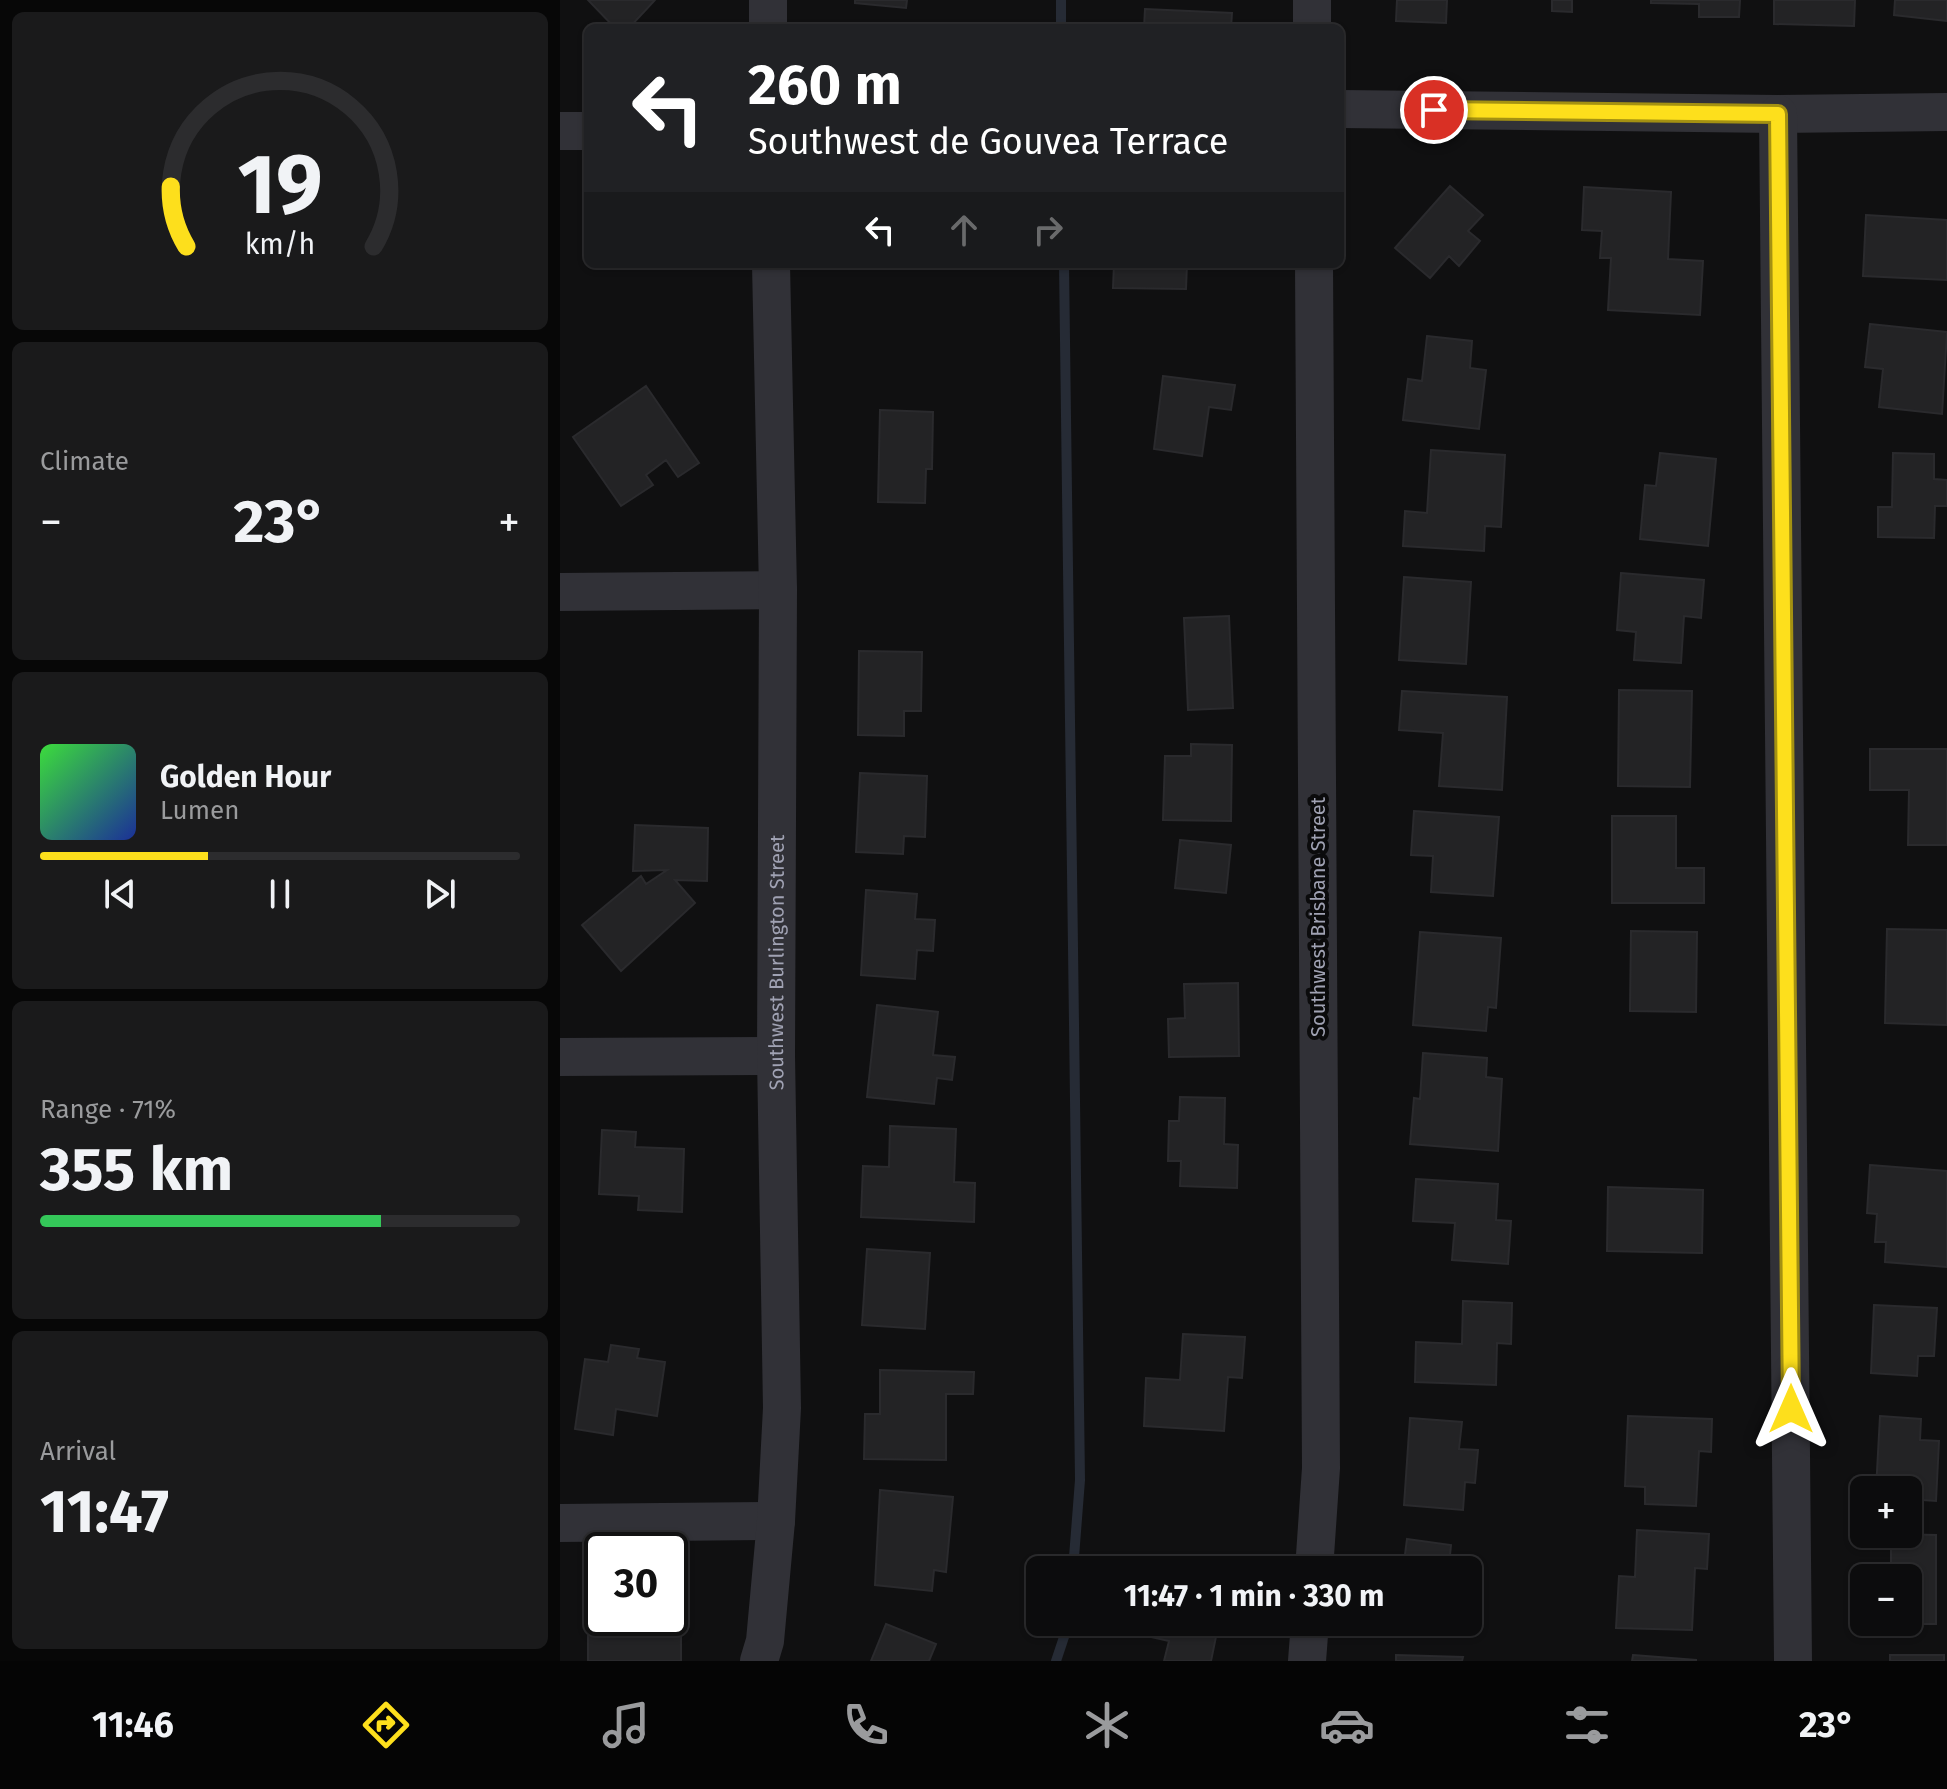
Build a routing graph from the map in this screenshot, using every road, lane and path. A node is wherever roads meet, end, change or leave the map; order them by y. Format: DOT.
graph roads {
  1 [pos="768,0"];
  2 [pos="1312,0"];
  3 [pos="768,24"];
  4 [pos="1312,24"];
  5 [pos="1344,109"];
  6 [pos="1947,112"];
  7 [pos="1778,114"];
  8 [pos="560,131"];
  9 [pos="584,131"];
  10 [pos="771,268"];
  11 [pos="1314,268"];
  12 [pos="778,590"];
  13 [pos="560,592"];
  14 [pos="776,1056"];
  15 [pos="560,1057"];
  16 [pos="776,1521"];
  17 [pos="560,1523"];
  18 [pos="1315,1556"];
  19 [pos="1309,1636"];
  20 [pos="759,1661"];
  21 [pos="1307,1661"];
  22 [pos="1793,1661"];
  1 -- 3 [label="street"];
  2 -- 4 [label="street"];
  5 -- 7 [label="street"];
  6 -- 7 [label="street"];
  7 -- 22 [label="street"];
  8 -- 9 [label="street"];
  10 -- 12 [label="street, Southwest Burlington Street"];
  11 -- 18 [label="street, Southwest Brisbane Street"];
  12 -- 13 [label="street"];
  12 -- 14 [label="street, Southwest Burlington Street"];
  14 -- 15 [label="street"];
  14 -- 16 [label="street, Southwest Burlington Street"];
  16 -- 17 [label="street"];
  16 -- 20 [label="street, Southwest Burlington Street"];
  19 -- 21 [label="street"];
}
